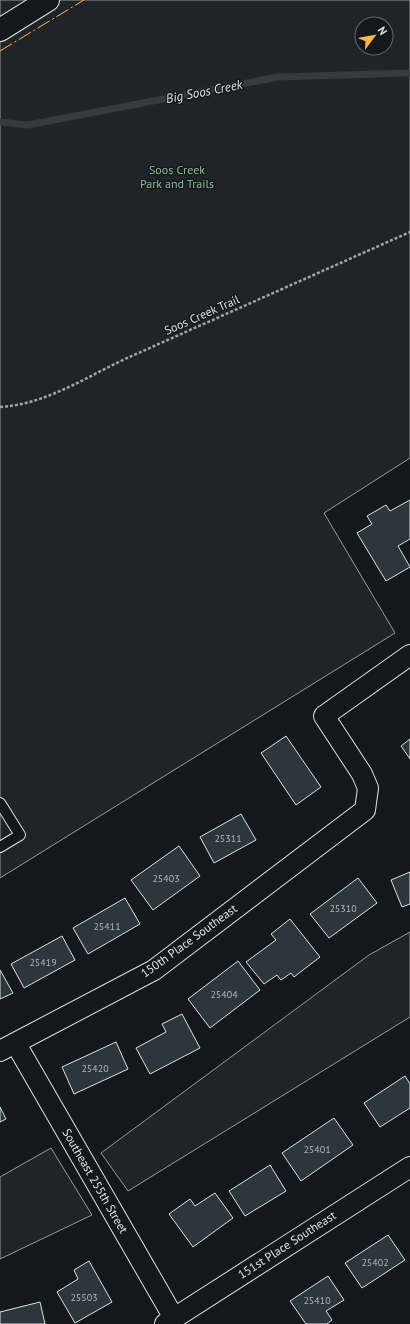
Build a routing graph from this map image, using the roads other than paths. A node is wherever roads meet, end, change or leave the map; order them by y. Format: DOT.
graph roads {
  1 [pos="48,0"];
  2 [pos="0,30"];
  3 [pos="410,656"];
  4 [pos="0,803"];
  5 [pos="0,847"];
  6 [pos="8,1047"];
  7 [pos="410,1166"];
  8 [pos="170,1321"];
  1 -- 2 [label="street"];
  3 -- 6 [label="street, 150th Place Southeast"];
  4 -- 5 [label="lane"];
  6 -- 8 [label="street, Southeast 255th Street"];
  7 -- 8 [label="street, 151st Place Southeast"];
}
